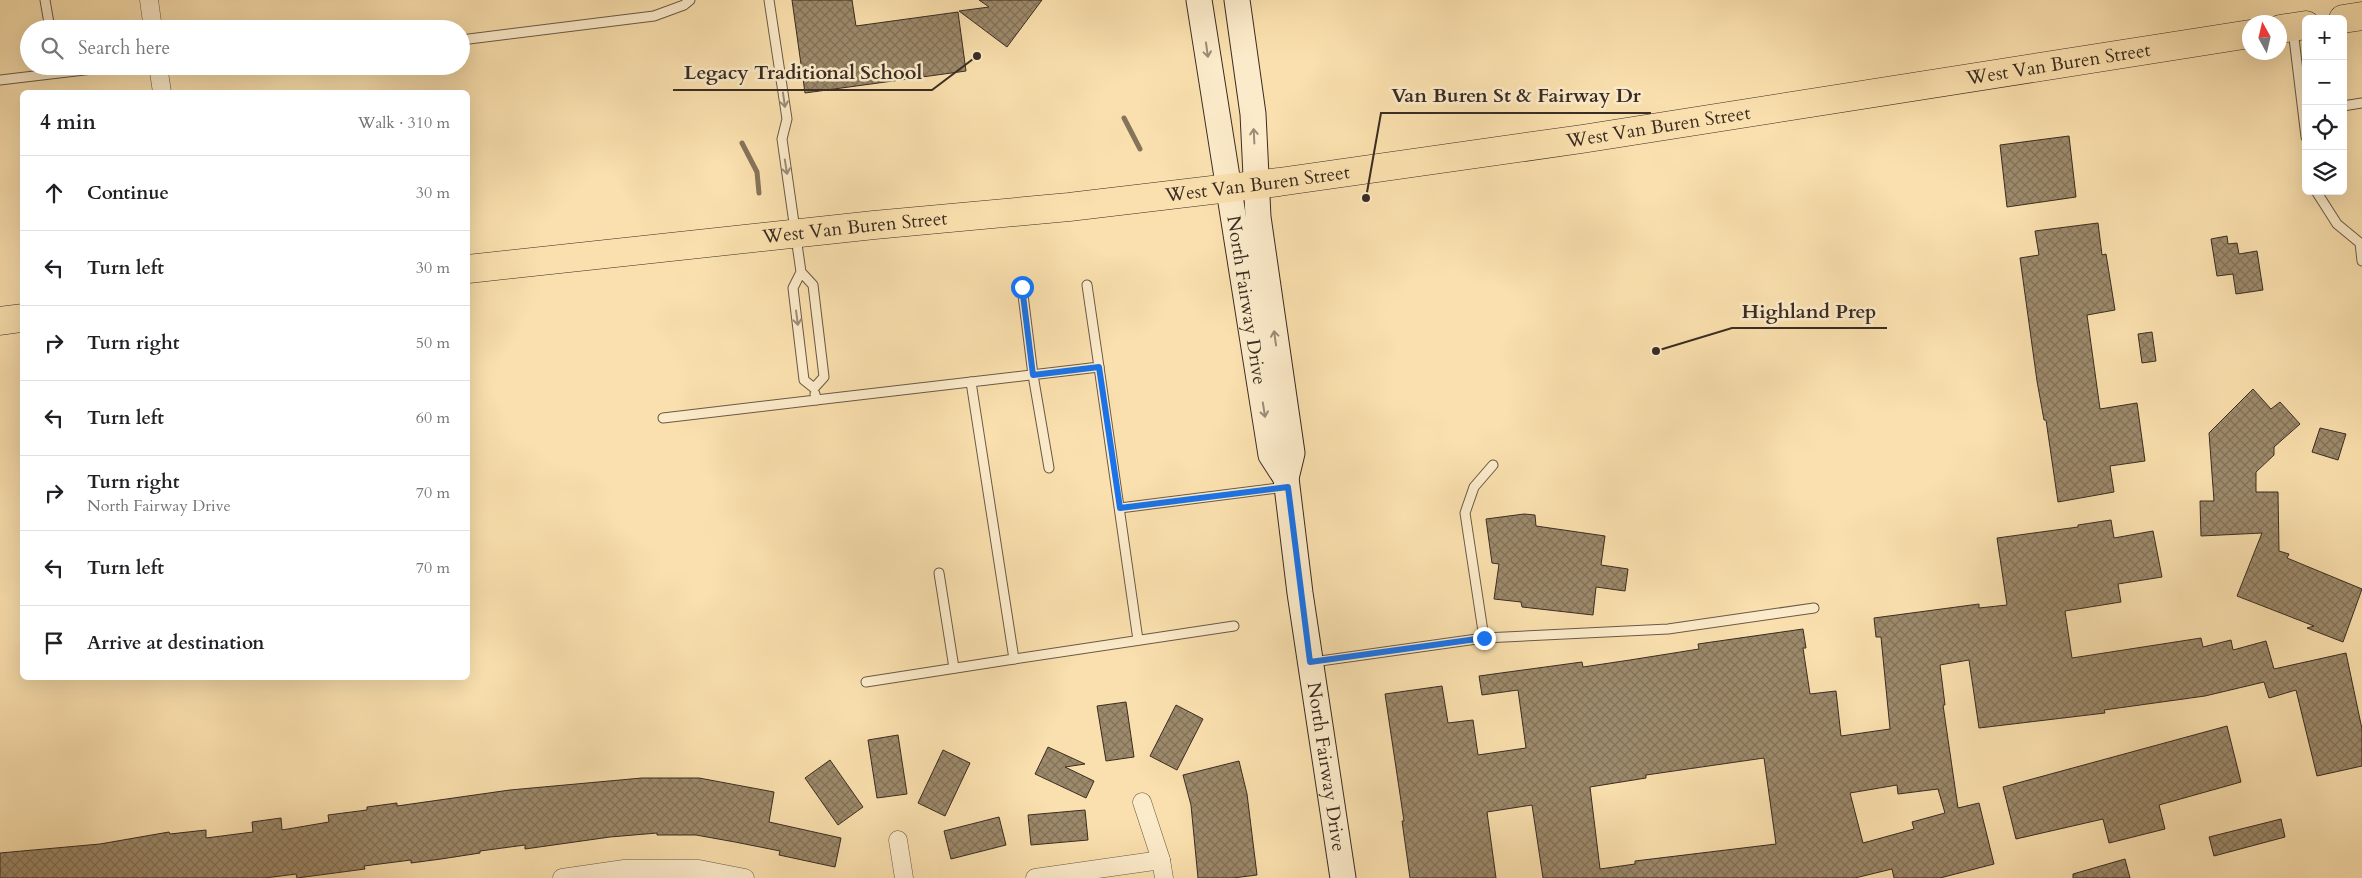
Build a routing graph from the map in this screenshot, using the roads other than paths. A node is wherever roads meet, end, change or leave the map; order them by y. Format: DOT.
graph roads {
  1 [pos="45,0"];
  2 [pos="149,0"];
  3 [pos="690,0"];
  4 [pos="770,0"];
  5 [pos="1199,0"];
  6 [pos="1237,0"];
  7 [pos="2362,16"];
  8 [pos="2347,18"];
  9 [pos="48,20"];
  10 [pos="152,20"];
  11 [pos="2293,27"];
  12 [pos="2242,35"];
  13 [pos="470,39"];
  14 [pos="28,75"];
  15 [pos="159,75"];
  16 [pos="0,80"];
  17 [pos="162,90"];
  18 [pos="2362,103"];
  19 [pos="2303,105"];
  20 [pos="2347,105"];
  21 [pos="1257,185"];
  22 [pos="1230,188"];
  23 [pos="2319,195"];
  24 [pos="796,233"];
  25 [pos="2362,261"];
  26 [pos="470,268"];
  27 [pos="801,272"];
  28 [pos="1087,285"];
  29 [pos="1022,287"];
  30 [pos="20,318"];
  31 [pos="0,321"];
  32 [pos="1099,367"];
  33 [pos="1033,375"];
  34 [pos="971,382"];
  35 [pos="814,388"];
  36 [pos="816,400"];
  37 [pos="663,418"];
  38 [pos="1493,465"];
  39 [pos="1049,468"];
  40 [pos="1287,482"];
  41 [pos="1120,508"];
  42 [pos="939,572"];
  43 [pos="1814,608"];
  44 [pos="1234,626"];
  45 [pos="1484,638"];
  46 [pos="1138,640"];
  47 [pos="1014,659"];
  48 [pos="1310,662"];
  49 [pos="954,668"];
  50 [pos="866,682"];
  51 [pos="1142,802"];
  52 [pos="898,840"];
  53 [pos="1161,860"];
  54 [pos="562,878"];
  55 [pos="744,878"];
  56 [pos="904,878"];
  57 [pos="1035,878"];
  58 [pos="1164,878"];
  59 [pos="1343,878"];
  1 -- 9 [label="lane"];
  2 -- 10 [label="street"];
  3 -- 13 [label="lane"];
  4 -- 24 [label="lane, one-way"];
  5 -- 22 [label="street, North Fairway Drive, one-way"];
  21 -- 6 [label="street, North Fairway Drive, one-way"];
  7 -- 8 [label="main road"];
  11 -- 19 [label="lane"];
  12 -- 21 [label="main road, West Van Buren Street"];
  14 -- 16 [label="lane"];
  15 -- 17 [label="street"];
  18 -- 20 [label="lane"];
  21 -- 22 [label="main road, West Van Buren Street"];
  40 -- 21 [label="street, North Fairway Drive, one-way"];
  22 -- 24 [label="main road, West Van Buren Street"];
  22 -- 40 [label="street, North Fairway Drive, one-way"];
  23 -- 25 [label="lane"];
  24 -- 26 [label="main road, West Van Buren Street"];
  24 -- 27 [label="lane"];
  27 -- 35 [label="lane, one-way"];
  27 -- 35 [label="lane"];
  28 -- 32 [label="lane"];
  29 -- 33 [label="lane"];
  30 -- 31 [label="main road"];
  32 -- 33 [label="lane"];
  32 -- 41 [label="lane"];
  33 -- 34 [label="lane"];
  33 -- 39 [label="lane"];
  34 -- 36 [label="lane"];
  34 -- 47 [label="lane"];
  35 -- 36 [label="lane"];
  36 -- 37 [label="lane"];
  38 -- 45 [label="lane"];
  40 -- 41 [label="lane"];
  40 -- 48 [label="street, North Fairway Drive"];
  41 -- 46 [label="lane"];
  42 -- 49 [label="lane"];
  43 -- 45 [label="lane"];
  44 -- 46 [label="lane"];
  45 -- 48 [label="lane"];
  46 -- 47 [label="lane"];
  47 -- 49 [label="lane"];
  48 -- 59 [label="street, North Fairway Drive"];
  49 -- 50 [label="lane"];
  51 -- 53 [label="street"];
  52 -- 56 [label="street"];
  53 -- 57 [label="street"];
  53 -- 58 [label="street"];
  54 -- 55 [label="street"];
}
